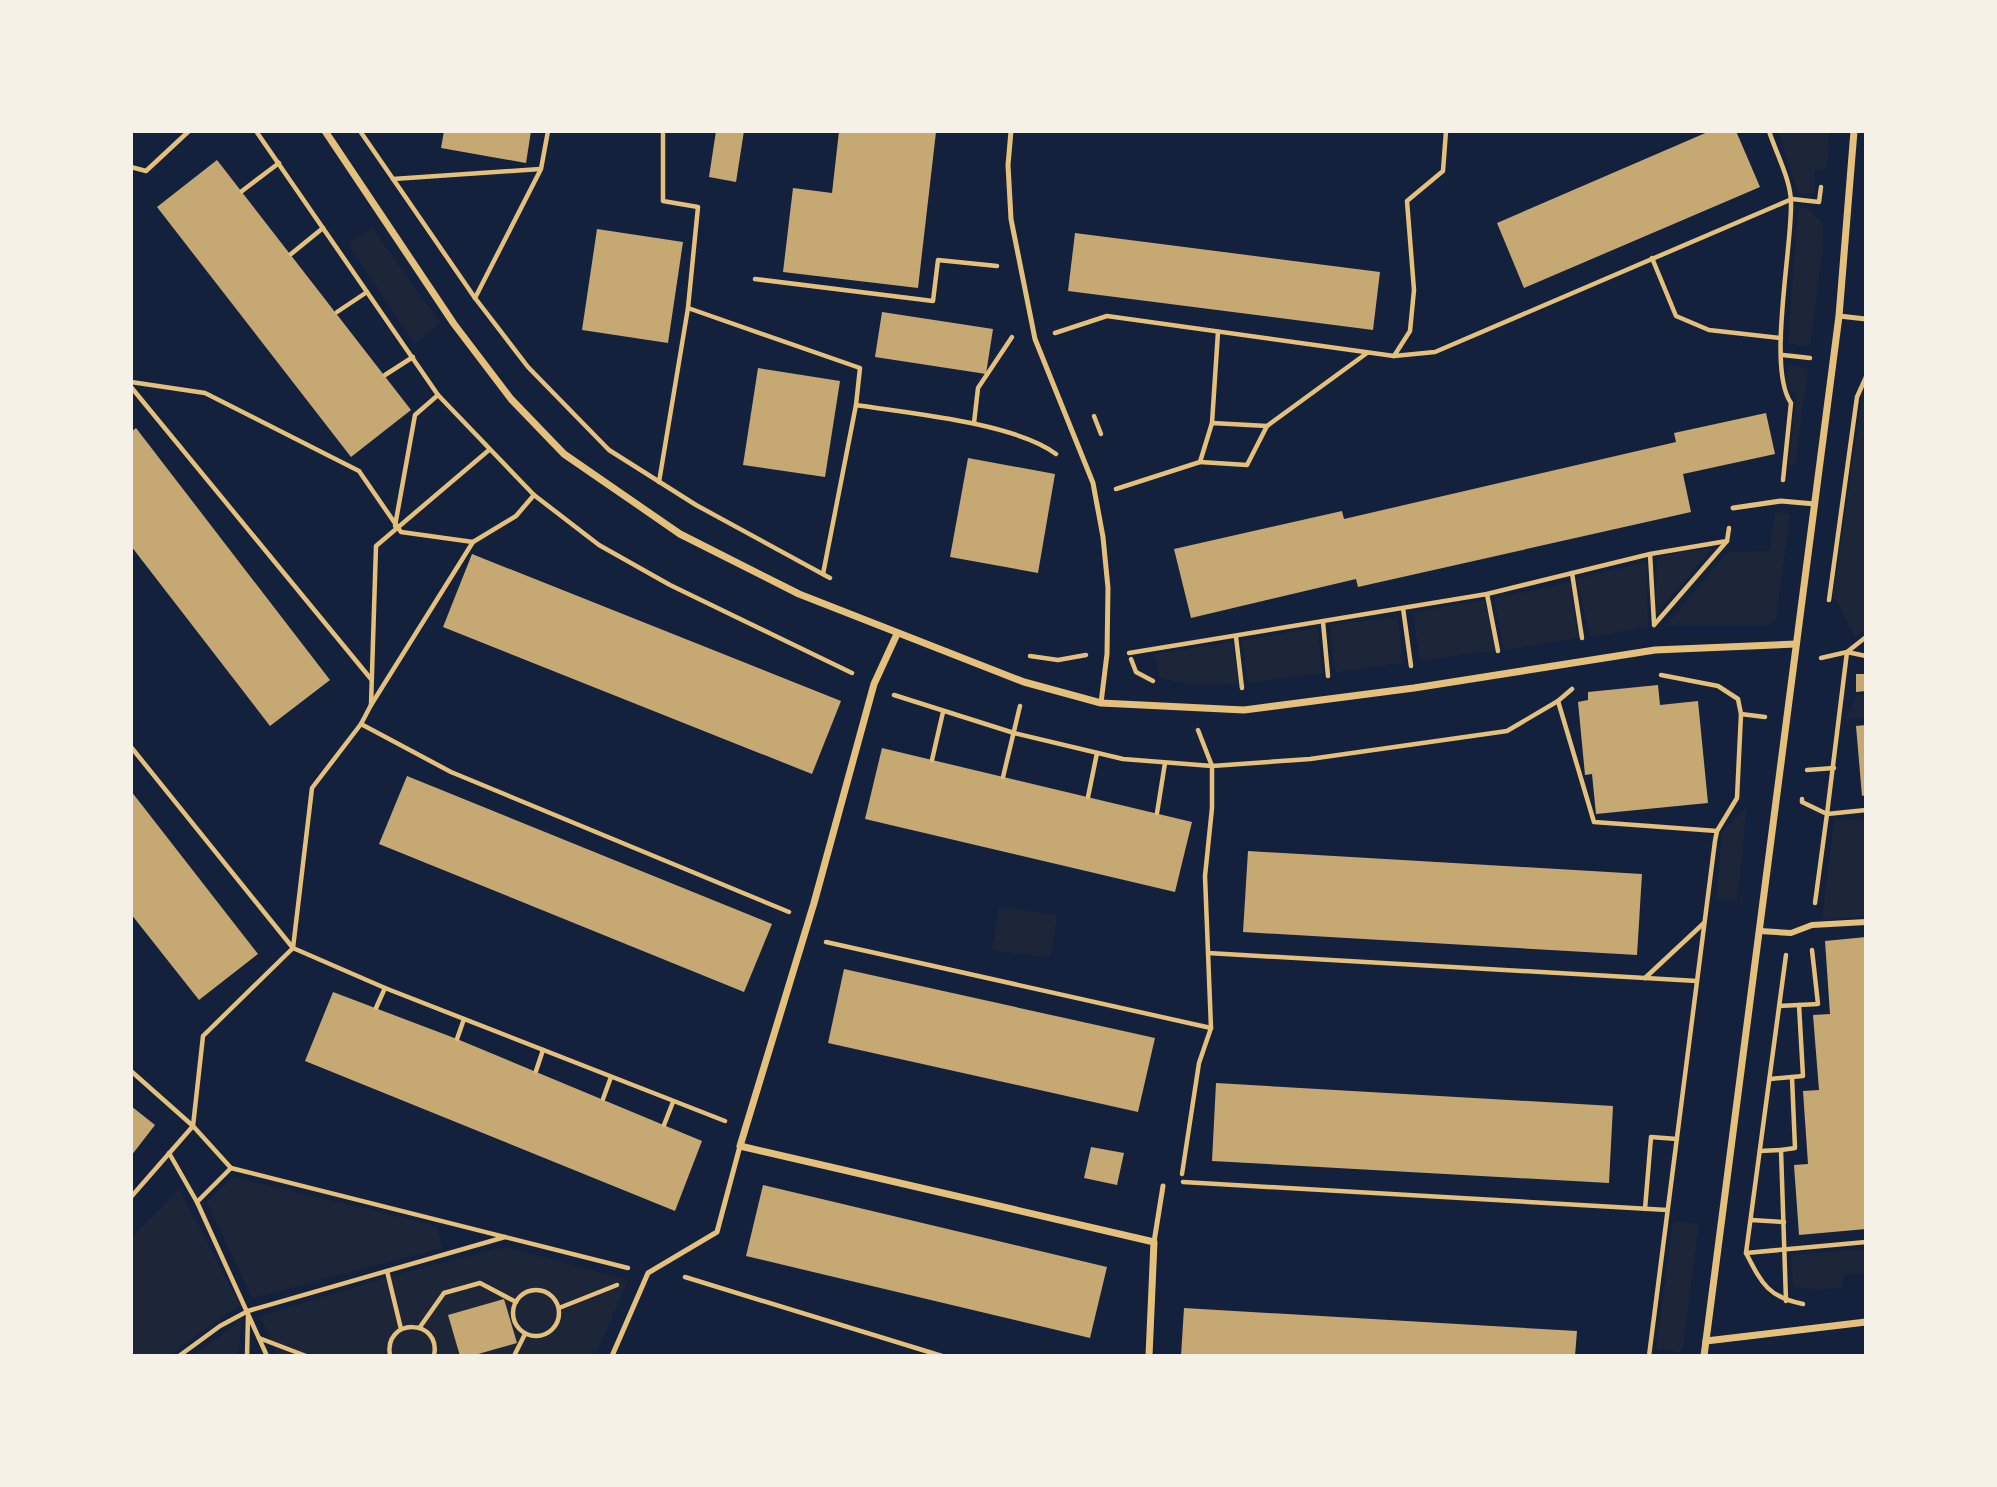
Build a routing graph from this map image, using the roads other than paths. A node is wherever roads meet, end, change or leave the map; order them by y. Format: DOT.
graph roads {
  1 [pos="325,131"];
  2 [pos="1011,131"];
  3 [pos="1854,131"];
  4 [pos="1839,316"];
  5 [pos="1866,319"];
  6 [pos="1815,504"];
  7 [pos="1733,508"];
  8 [pos="897,634"];
  9 [pos="1796,644"];
  10 [pos="1101,703"];
  11 [pos="1866,922"];
  12 [pos="1760,932"];
  13 [pos="740,1146"];
  14 [pos="1163,1186"];
  15 [pos="1154,1242"];
  16 [pos="1866,1322"];
  17 [pos="1706,1341"];
  18 [pos="612,1356"];
  19 [pos="1149,1356"];
  20 [pos="1704,1356"];
  1 -- 8 [label="street"];
  2 -- 10 [label="lane"];
  3 -- 4 [label="street"];
  4 -- 5 [label="lane"];
  4 -- 6 [label="street"];
  6 -- 7 [label="lane"];
  6 -- 9 [label="street"];
  8 -- 10 [label="street"];
  8 -- 13 [label="street"];
  9 -- 10 [label="street"];
  9 -- 12 [label="street"];
  11 -- 12 [label="street"];
  12 -- 17 [label="street"];
  13 -- 15 [label="street"];
  13 -- 18 [label="lane"];
  14 -- 15 [label="lane"];
  15 -- 19 [label="street"];
  16 -- 17 [label="street"];
  17 -- 20 [label="street"];
}
